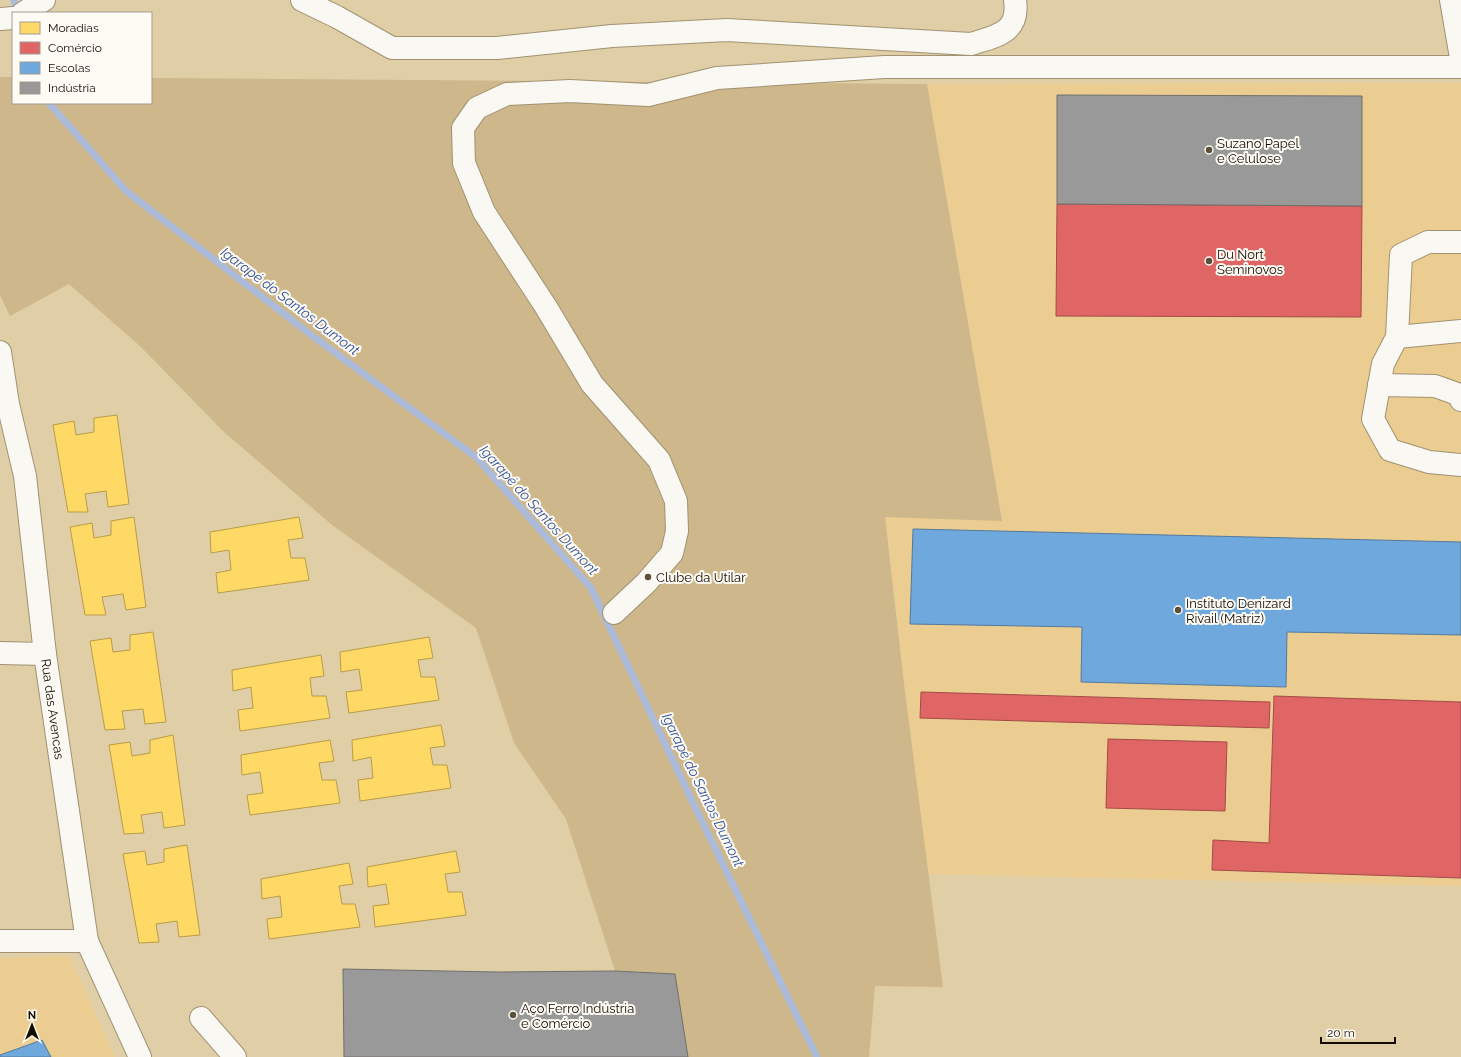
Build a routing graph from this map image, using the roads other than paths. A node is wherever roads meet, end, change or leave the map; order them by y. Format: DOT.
graph roads {
  1 [pos="44,0"];
  2 [pos="302,0"];
  3 [pos="1015,0"];
  4 [pos="1451,0"];
  5 [pos="25,12"];
  6 [pos="12,18"];
  7 [pos="0,19"];
  8 [pos="1461,58"];
  9 [pos="1461,67"];
  10 [pos="1461,242"];
  11 [pos="1461,331"];
  12 [pos="1397,337"];
  13 [pos="0,352"];
  14 [pos="1379,385"];
  15 [pos="1461,400"];
  16 [pos="1461,465"];
  17 [pos="614,613"];
  18 [pos="0,653"];
  19 [pos="45,654"];
  20 [pos="0,941"];
  21 [pos="87,941"];
  22 [pos="201,1018"];
  23 [pos="140,1057"];
  24 [pos="235,1057"];
  1 -- 5 [label="street"];
  2 -- 3 [label="street"];
  4 -- 8 [label="street"];
  6 -- 7 [label="street"];
  9 -- 17 [label="street"];
  10 -- 12 [label="street"];
  11 -- 12 [label="street"];
  12 -- 14 [label="street"];
  13 -- 19 [label="street, Rua das Avencas"];
  14 -- 15 [label="street"];
  14 -- 16 [label="street"];
  18 -- 19 [label="street"];
  19 -- 21 [label="street, Rua das Avencas"];
  20 -- 21 [label="street"];
  21 -- 23 [label="street, Rua das Avencas"];
  22 -- 24 [label="street"];
}
